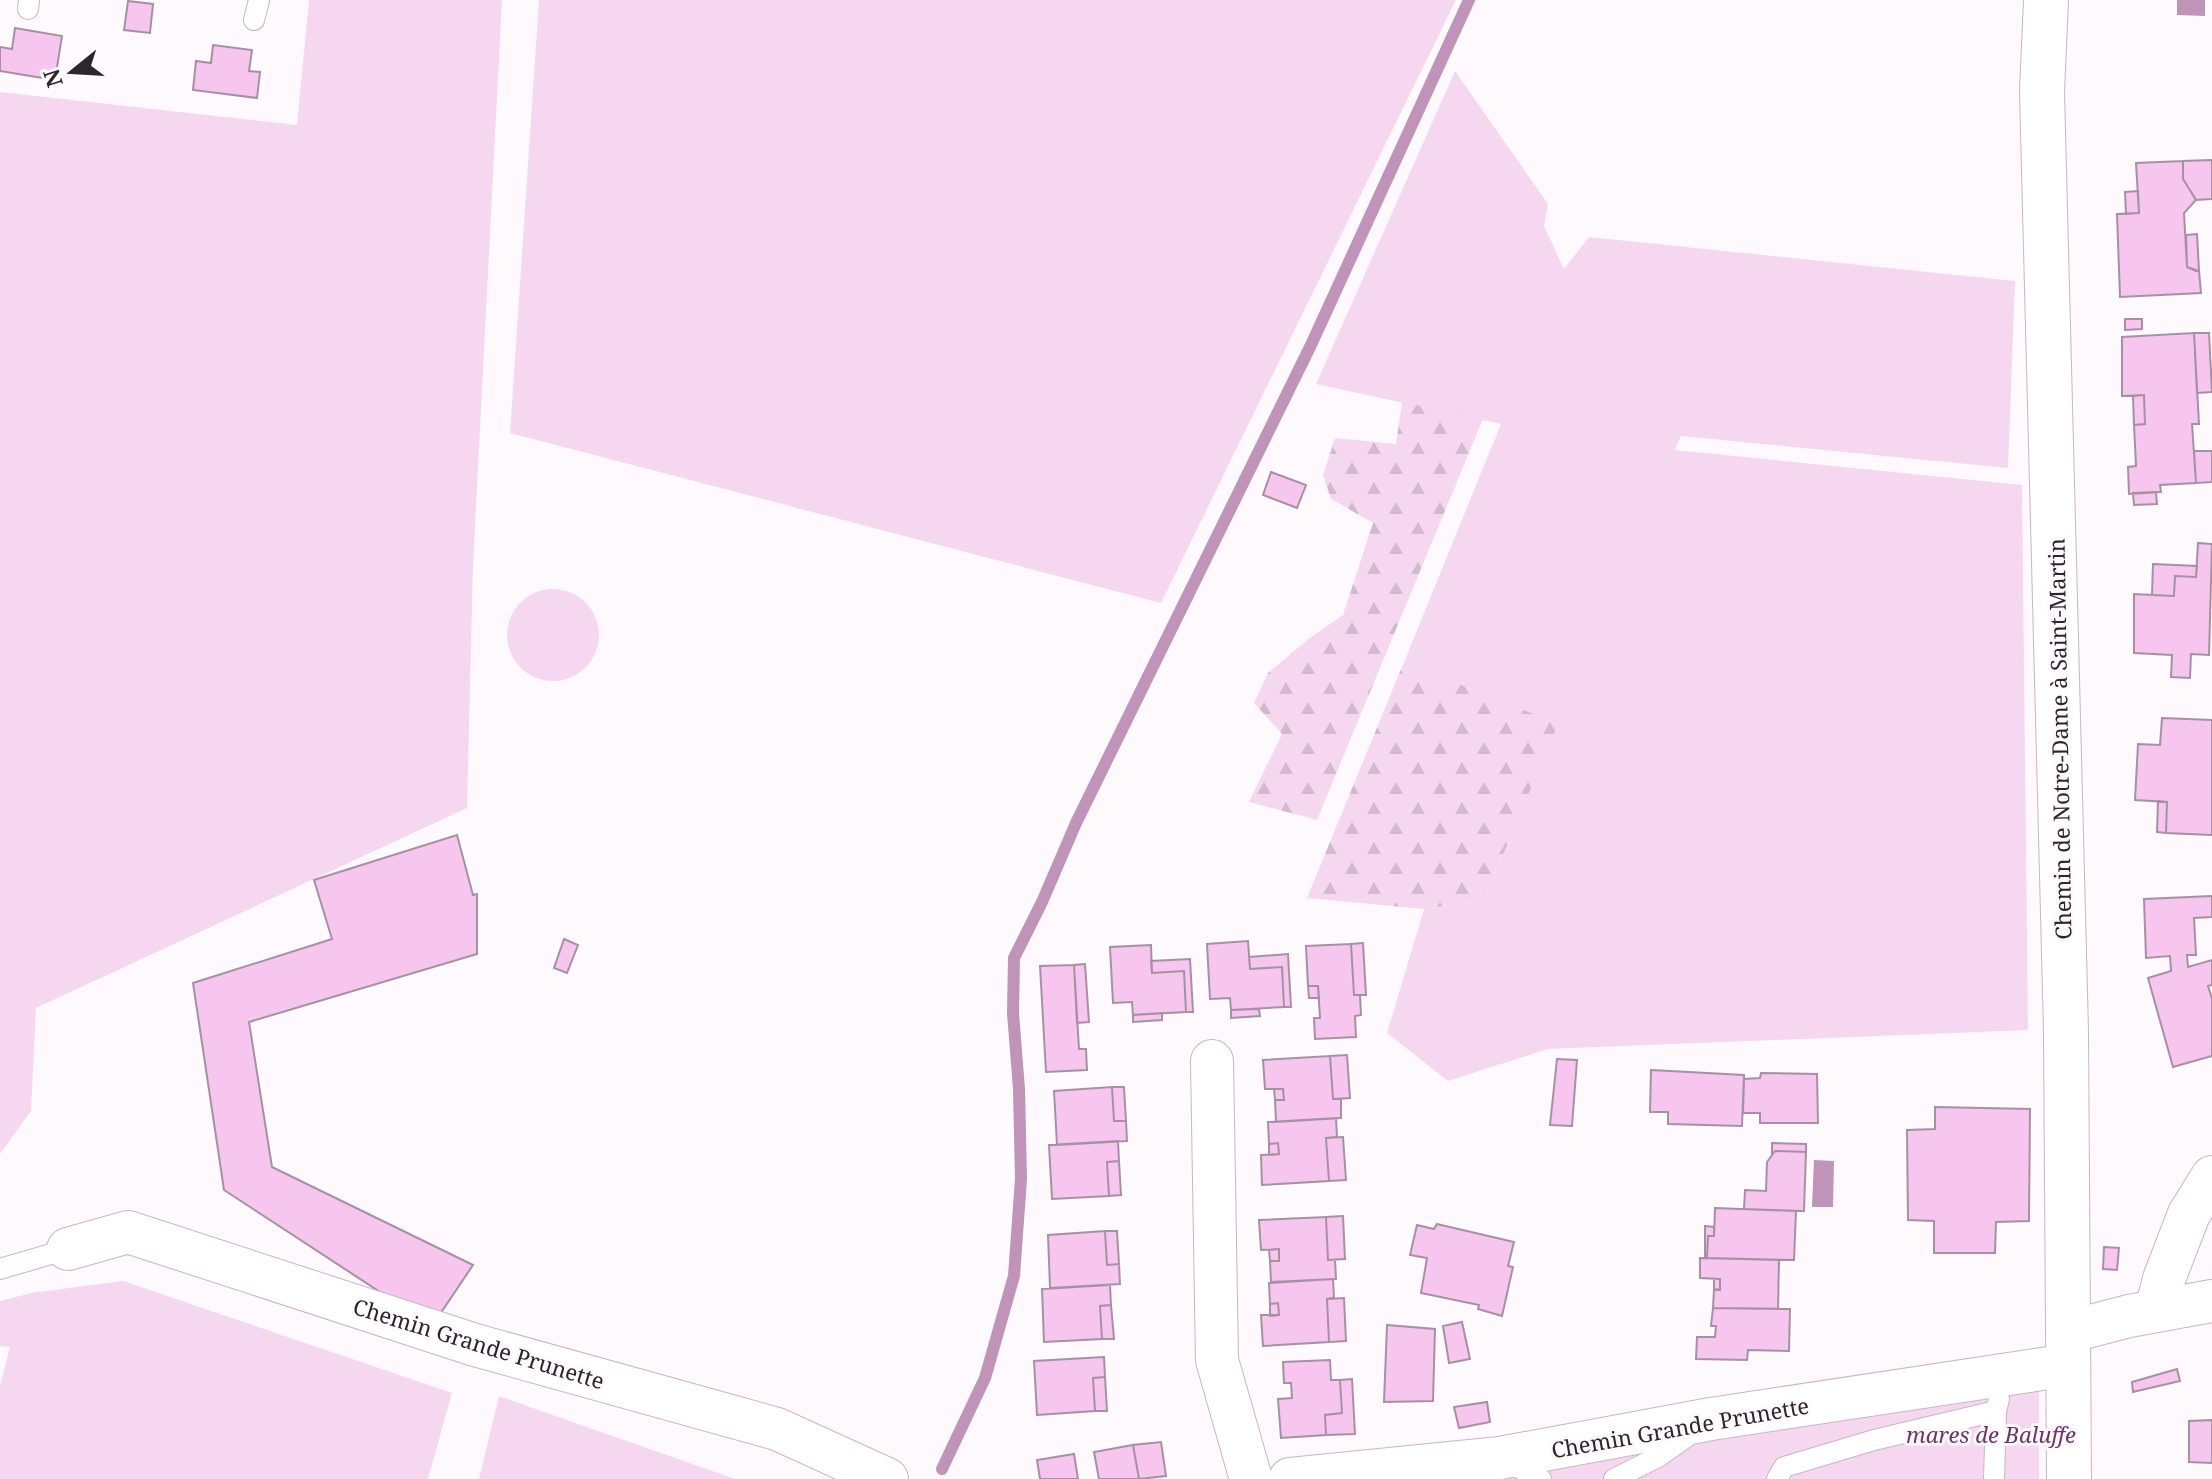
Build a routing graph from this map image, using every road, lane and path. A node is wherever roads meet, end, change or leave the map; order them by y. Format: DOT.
graph roads {
  1 [pos="2046,0"];
  2 [pos="1212,1061"];
  3 [pos="2212,1177"];
  4 [pos="68,1249"];
  5 [pos="0,1269"];
  6 [pos="2212,1301"];
  7 [pos="2156,1310"];
  8 [pos="2068,1348"];
  9 [pos="2011,1373"];
  10 [pos="1996,1411"];
  11 [pos="1711,1419"];
  12 [pos="1500,1458"];
  13 [pos="887,1479"];
  14 [pos="1251,1479"];
  15 [pos="1290,1479"];
  16 [pos="1541,1479"];
  17 [pos="1614,1479"];
  18 [pos="1777,1479"];
  19 [pos="1994,1479"];
  20 [pos="2069,1479"];
  1 -- 8 [label="street, Chemin de Notre-Dame à Saint-Martin"];
  2 -- 14 [label="street"];
  3 -- 7 [label="street"];
  4 -- 5 [label="lane"];
  4 -- 13 [label="street, Chemin Grande Prunette"];
  6 -- 7 [label="street, Chemin Grande Prunette"];
  7 -- 8 [label="street, Chemin Grande Prunette"];
  8 -- 9 [label="street, Chemin Grande Prunette"];
  8 -- 20 [label="street, Chemin de Notre-Dame à Saint-Martin"];
  9 -- 10 [label="lane"];
  9 -- 11 [label="street, Chemin Grande Prunette"];
  10 -- 18 [label="lane"];
  10 -- 19 [label="lane"];
  11 -- 12 [label="street, Chemin Grande Prunette"];
  11 -- 17 [label="lane"];
  12 -- 15 [label="street, Chemin Grande Prunette"];
  12 -- 16 [label="lane"];
}
